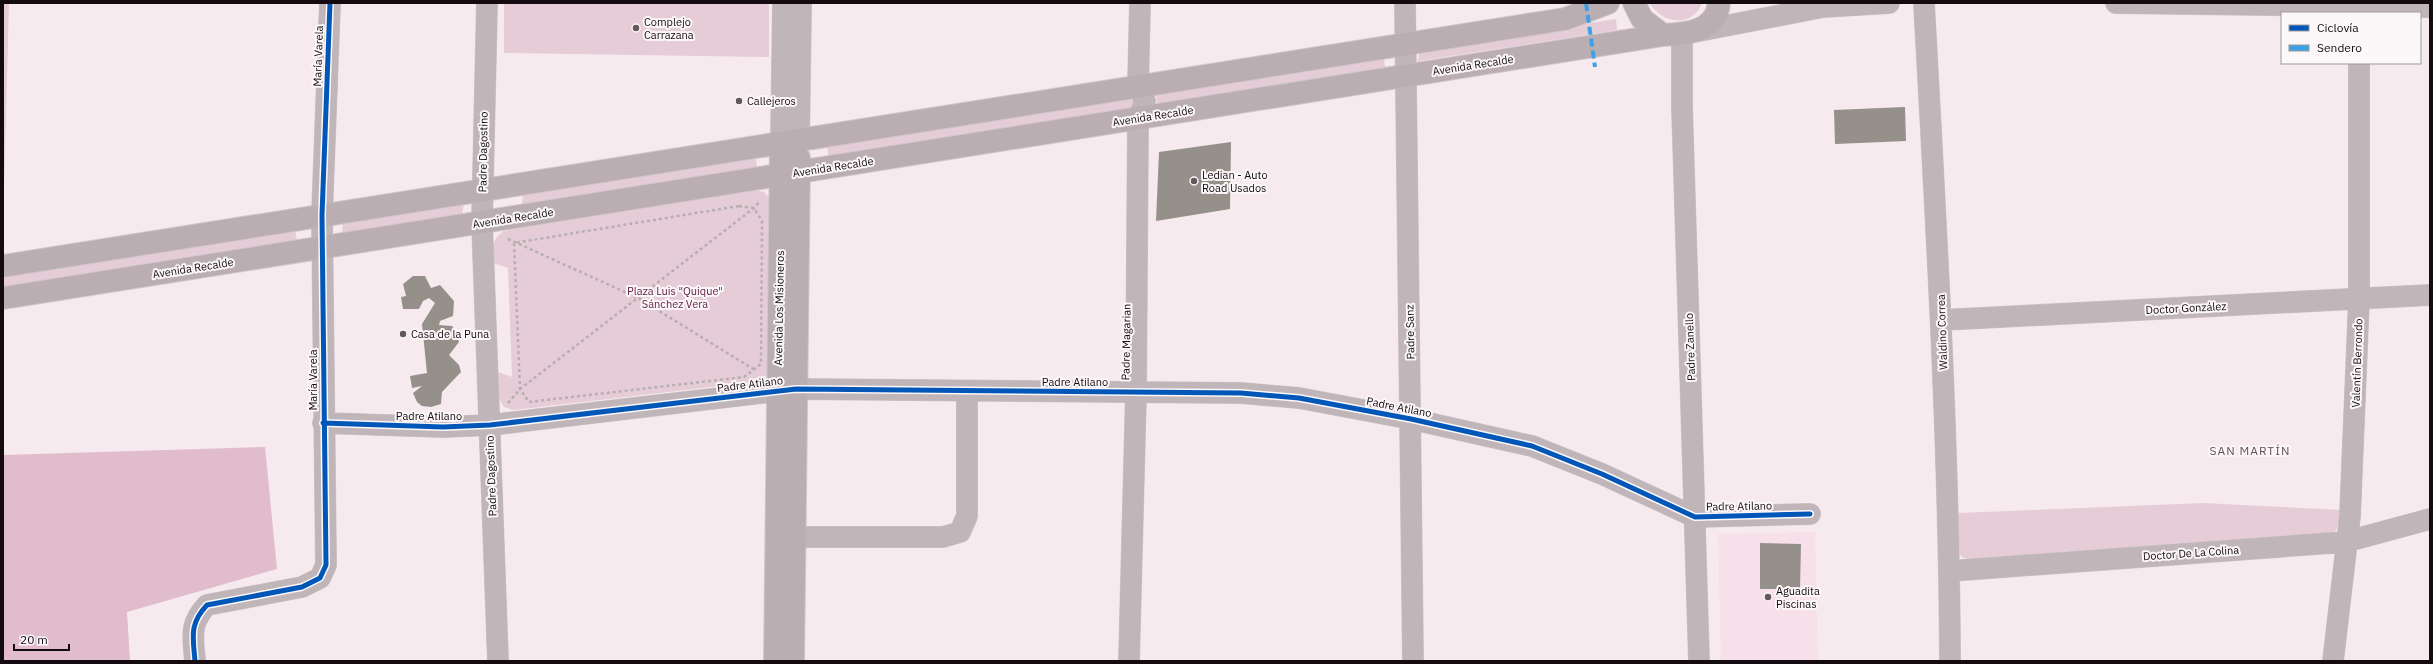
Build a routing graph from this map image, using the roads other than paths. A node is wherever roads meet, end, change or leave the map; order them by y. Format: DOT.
graph roads {
  1 [pos="330,3"];
  2 [pos="487,3"];
  3 [pos="783,3"];
  4 [pos="800,3"];
  5 [pos="1140,3"];
  6 [pos="1405,3"];
  7 [pos="1608,3"];
  8 [pos="1634,3"];
  9 [pos="1719,3"];
  10 [pos="1791,3"];
  11 [pos="1889,3"];
  12 [pos="1924,3"];
  13 [pos="2116,3"];
  14 [pos="1823,7"];
  15 [pos="2359,7"];
  16 [pos="2430,7"];
  17 [pos="1681,33"];
  18 [pos="1406,44"];
  19 [pos="2359,64"];
  20 [pos="1406,76"];
  21 [pos="1138,86"];
  22 [pos="1138,118"];
  23 [pos="790,142"];
  24 [pos="789,174"];
  25 [pos="482,190"];
  26 [pos="322,215"];
  27 [pos="482,222"];
  28 [pos="322,248"];
  29 [pos="3,266"];
  30 [pos="2430,295"];
  31 [pos="3,298"];
  32 [pos="2360,299"];
  33 [pos="1942,320"];
  34 [pos="787,390"];
  35 [pos="967,392"];
  36 [pos="1136,392"];
  37 [pos="1411,419"];
  38 [pos="323,423"];
  39 [pos="490,425"];
  40 [pos="1810,514"];
  41 [pos="1695,517"];
  42 [pos="2430,519"];
  43 [pos="794,537"];
  44 [pos="2345,542"];
  45 [pos="1950,571"];
  46 [pos="194,661"];
  47 [pos="498,661"];
  48 [pos="775,661"];
  49 [pos="793,661"];
  50 [pos="1129,661"];
  51 [pos="1413,661"];
  52 [pos="1699,661"];
  53 [pos="1950,661"];
  54 [pos="2333,661"];
  1 -- 26 [label="street, María Varela"];
  2 -- 25 [label="street, Padre Dagostino"];
  3 -- 23 [label="street, Avenida Los Misioneros"];
  4 -- 23 [label="street, Avenida Los Misioneros"];
  5 -- 21 [label="street, Padre Magarian"];
  6 -- 18 [label="street, Padre Sanz"];
  7 -- 18 [label="main road"];
  8 -- 17 [label="main road"];
  9 -- 17 [label="main road"];
  10 -- 14 [label="street, Avenida Recalde"];
  11 -- 14 [label="street, Avenida Recalde"];
  12 -- 33 [label="street, Waldino Correa"];
  13 -- 15 [label="street"];
  14 -- 17 [label="street, Avenida Recalde"];
  15 -- 16 [label="street"];
  17 -- 20 [label="main road, Avenida Recalde"];
  17 -- 41 [label="street, Padre Zanello"];
  18 -- 20 [label="street, Padre Sanz"];
  18 -- 21 [label="main road"];
  19 -- 32 [label="street, Valentín Berrondo"];
  20 -- 22 [label="main road, Avenida Recalde"];
  20 -- 37 [label="street, Padre Sanz"];
  21 -- 22 [label="street, Padre Magarian"];
  21 -- 23 [label="main road"];
  22 -- 24 [label="main road, Avenida Recalde"];
  22 -- 36 [label="street, Padre Magarian"];
  23 -- 24 [label="main road, Avenida Los Misioneros"];
  23 -- 25 [label="main road"];
  24 -- 27 [label="main road, Avenida Recalde"];
  24 -- 34 [label="main road, Avenida Los Misioneros"];
  25 -- 26 [label="main road"];
  25 -- 27 [label="street, Padre Dagostino"];
  26 -- 28 [label="street, María Varela"];
  26 -- 29 [label="main road"];
  27 -- 28 [label="main road, Avenida Recalde"];
  27 -- 39 [label="street, Padre Dagostino"];
  28 -- 31 [label="main road, Avenida Recalde"];
  28 -- 38 [label="street, María Varela"];
  30 -- 32 [label="street, Doctor González"];
  32 -- 33 [label="street, Doctor González"];
  32 -- 44 [label="street, Valentín Berrondo"];
  33 -- 45 [label="street, Waldino Correa"];
  34 -- 35 [label="street, Padre Atilano"];
  34 -- 39 [label="street, Padre Atilano"];
  34 -- 43 [label="main road, Avenida Los Misioneros"];
  34 -- 48 [label="main road, Avenida Los Misioneros"];
  35 -- 36 [label="street, Padre Atilano"];
  35 -- 43 [label="street"];
  36 -- 37 [label="street, Padre Atilano"];
  36 -- 50 [label="street, Padre Magarian"];
  37 -- 41 [label="street, Padre Atilano"];
  37 -- 51 [label="street, Padre Sanz"];
  38 -- 39 [label="street, Padre Atilano"];
  38 -- 46 [label="street, María Varela"];
  39 -- 47 [label="street, Padre Dagostino"];
  40 -- 41 [label="street, Padre Atilano"];
  41 -- 52 [label="street, Padre Zanello"];
  42 -- 44 [label="street, Doctor De La Colina"];
  43 -- 49 [label="main road, Avenida Los Misioneros"];
  44 -- 45 [label="street, Doctor De La Colina"];
  44 -- 54 [label="street, Valentín Berrondo"];
  45 -- 53 [label="street, Waldino Correa"];
}
